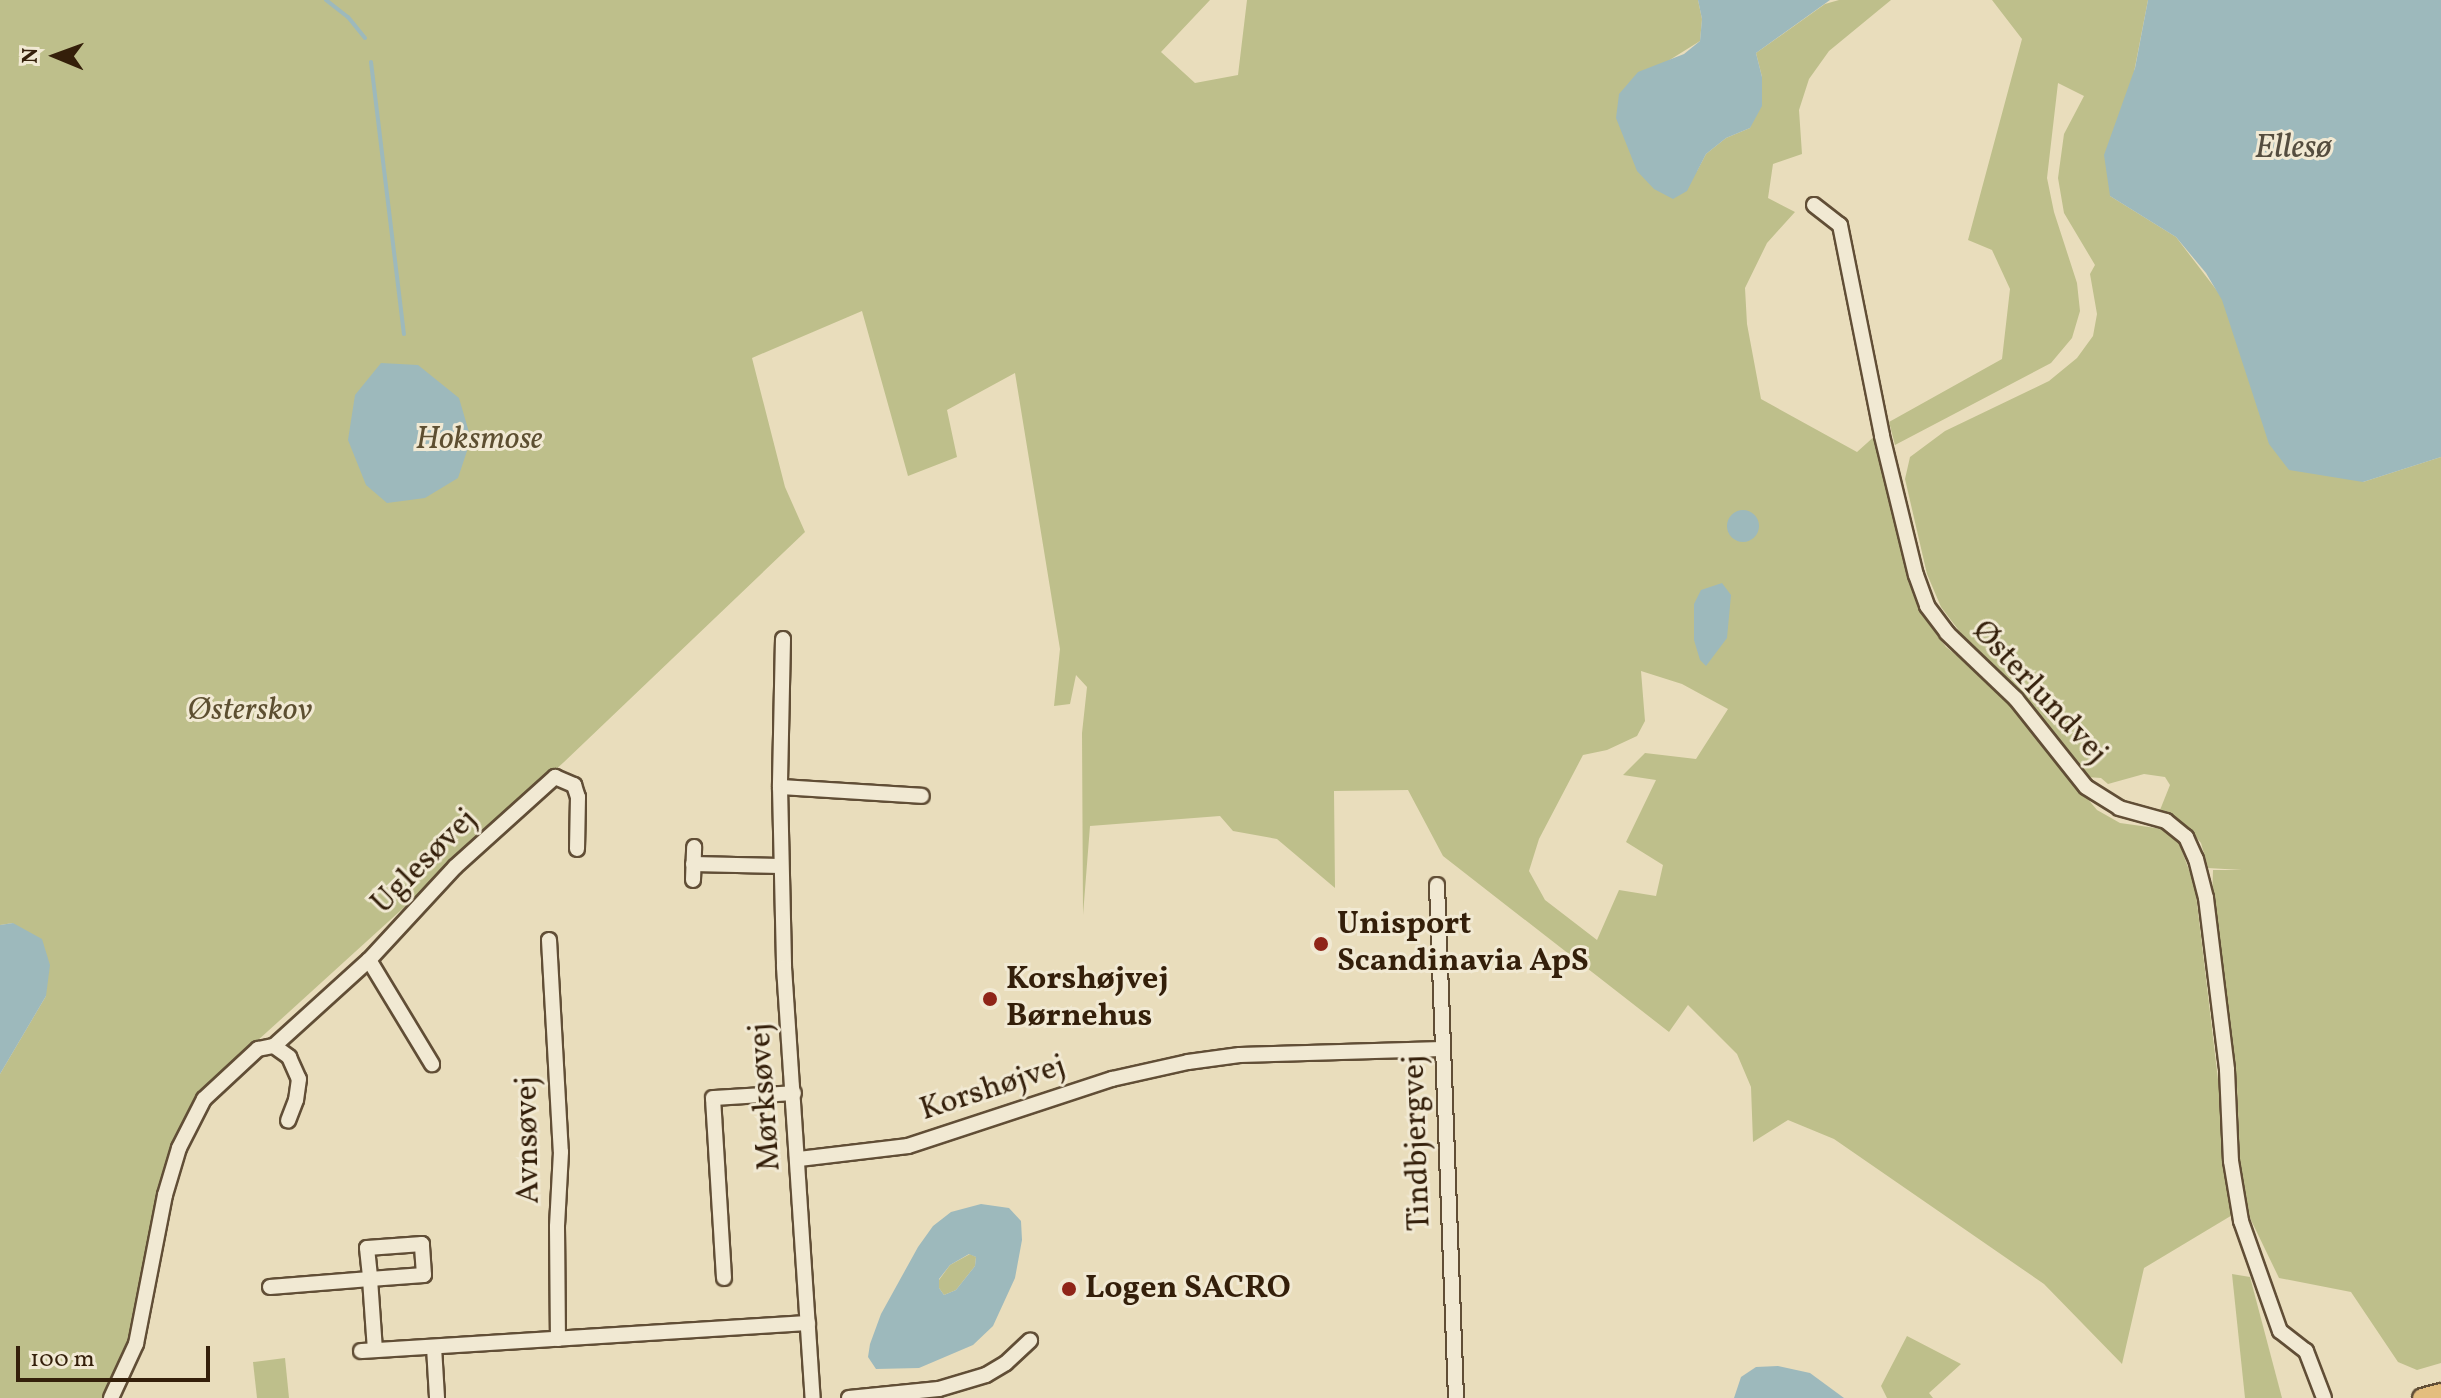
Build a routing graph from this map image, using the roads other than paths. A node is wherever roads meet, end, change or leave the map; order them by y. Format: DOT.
graph roads {
  1 [pos="1814,205"];
  2 [pos="783,639"];
  3 [pos="780,787"];
  4 [pos="922,796"];
  5 [pos="694,847"];
  6 [pos="577,849"];
  7 [pos="693,864"];
  8 [pos="780,866"];
  9 [pos="693,880"];
  10 [pos="1437,885"];
  11 [pos="549,940"];
  12 [pos="369,960"];
  13 [pos="274,1046"];
  14 [pos="1442,1049"];
  15 [pos="432,1064"];
  16 [pos="794,1093"];
  17 [pos="288,1121"];
  18 [pos="799,1159"];
  19 [pos="724,1278"];
  20 [pos="270,1287"];
  21 [pos="808,1323"];
  22 [pos="558,1339"];
  23 [pos="1030,1341"];
  24 [pos="434,1347"];
  25 [pos="2441,1393"];
  26 [pos="111,1398"];
  27 [pos="437,1398"];
  28 [pos="813,1398"];
  29 [pos="849,1398"];
  30 [pos="1456,1398"];
  31 [pos="2324,1398"];
  32 [pos="2422,1398"];
  1 -- 31 [label="street, Østerlundvej"];
  2 -- 3 [label="street, Mørksøvej"];
  3 -- 4 [label="street"];
  3 -- 8 [label="street, Mørksøvej"];
  5 -- 7 [label="street"];
  6 -- 12 [label="street, Uglesøvej"];
  7 -- 8 [label="street"];
  7 -- 9 [label="street"];
  8 -- 16 [label="street, Mørksøvej"];
  10 -- 14 [label="street, Tindbjergvej"];
  11 -- 22 [label="street, Avnsøvej"];
  12 -- 13 [label="street, Uglesøvej"];
  12 -- 15 [label="street"];
  13 -- 17 [label="street"];
  13 -- 26 [label="street, Uglesøvej"];
  14 -- 18 [label="street, Korshøjvej"];
  14 -- 30 [label="street, Tindbjergvej"];
  16 -- 18 [label="street, Mørksøvej"];
  16 -- 19 [label="street"];
  18 -- 21 [label="street, Mørksøvej"];
  20 -- 24 [label="street"];
  21 -- 22 [label="street"];
  21 -- 28 [label="street, Mørksøvej"];
  22 -- 24 [label="street"];
  23 -- 29 [label="street"];
  24 -- 27 [label="street"];
  25 -- 32 [label="main road"];
}
